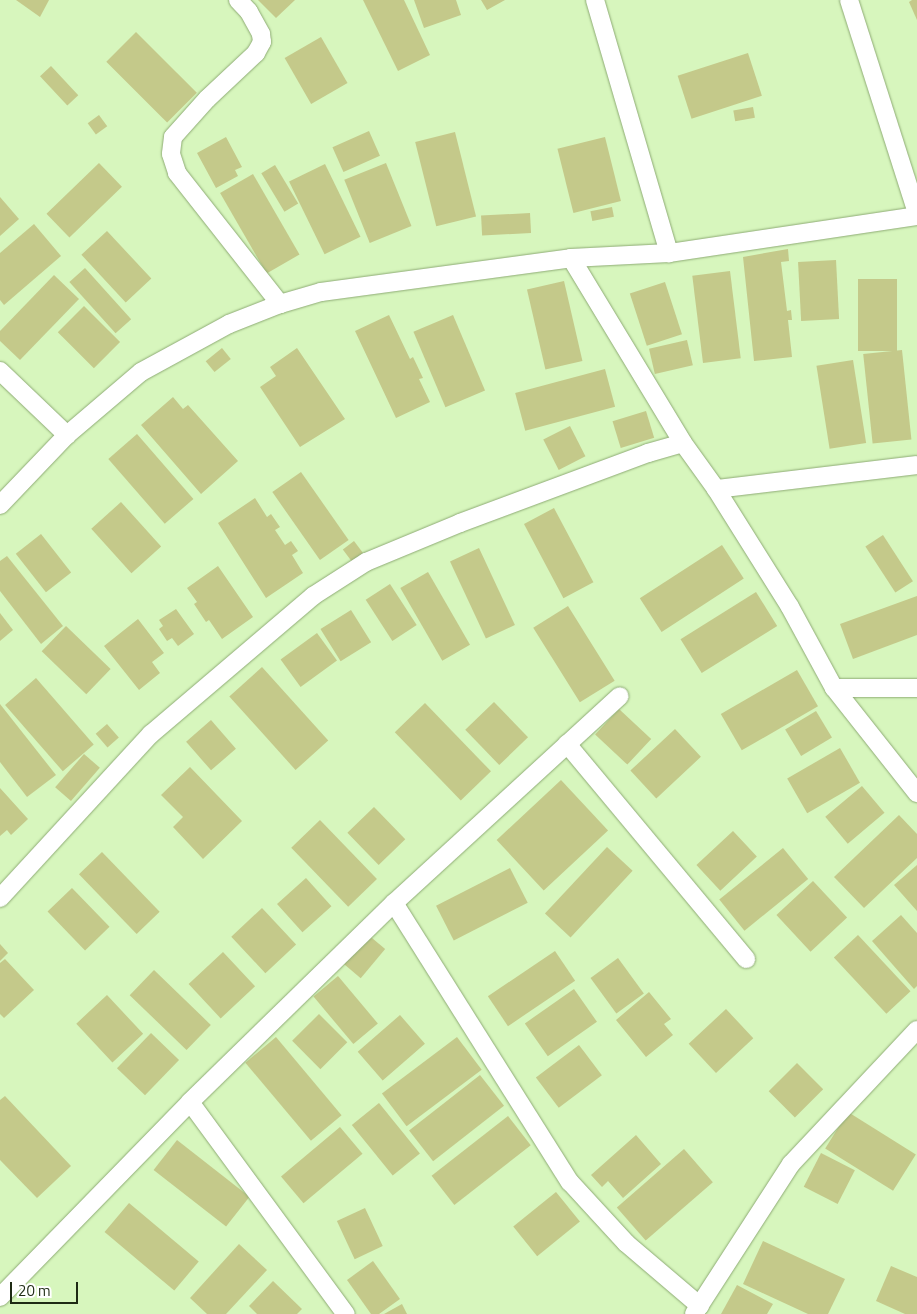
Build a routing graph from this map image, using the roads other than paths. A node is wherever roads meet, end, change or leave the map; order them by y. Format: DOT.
graph roads {
  1 [pos="238,0"];
  2 [pos="594,0"];
  3 [pos="850,0"];
  4 [pos="917,214"];
  5 [pos="669,253"];
  6 [pos="571,258"];
  7 [pos="280,304"];
  8 [pos="0,371"];
  9 [pos="67,435"];
  10 [pos="683,443"];
  11 [pos="917,465"];
  12 [pos="716,489"];
  13 [pos="0,505"];
  14 [pos="834,688"];
  15 [pos="917,688"];
  16 [pos="620,696"];
  17 [pos="566,744"];
  18 [pos="917,793"];
  19 [pos="0,898"];
  20 [pos="394,904"];
  21 [pos="746,959"];
  22 [pos="917,1030"];
  23 [pos="190,1102"];
  24 [pos="0,1297"];
  25 [pos="697,1310"];
  26 [pos="346,1314"];
  1 -- 7 [label="street"];
  2 -- 5 [label="street"];
  3 -- 4 [label="street"];
  4 -- 5 [label="street"];
  5 -- 6 [label="street"];
  6 -- 7 [label="street"];
  6 -- 10 [label="street"];
  7 -- 9 [label="street"];
  8 -- 9 [label="street"];
  9 -- 13 [label="street"];
  10 -- 12 [label="street"];
  10 -- 19 [label="street"];
  11 -- 12 [label="street"];
  12 -- 14 [label="street"];
  14 -- 15 [label="street"];
  14 -- 18 [label="street"];
  16 -- 17 [label="street"];
  17 -- 20 [label="street"];
  17 -- 21 [label="street"];
  20 -- 23 [label="street"];
  20 -- 25 [label="street"];
  22 -- 25 [label="street"];
  23 -- 24 [label="street"];
  23 -- 26 [label="street"];
}
